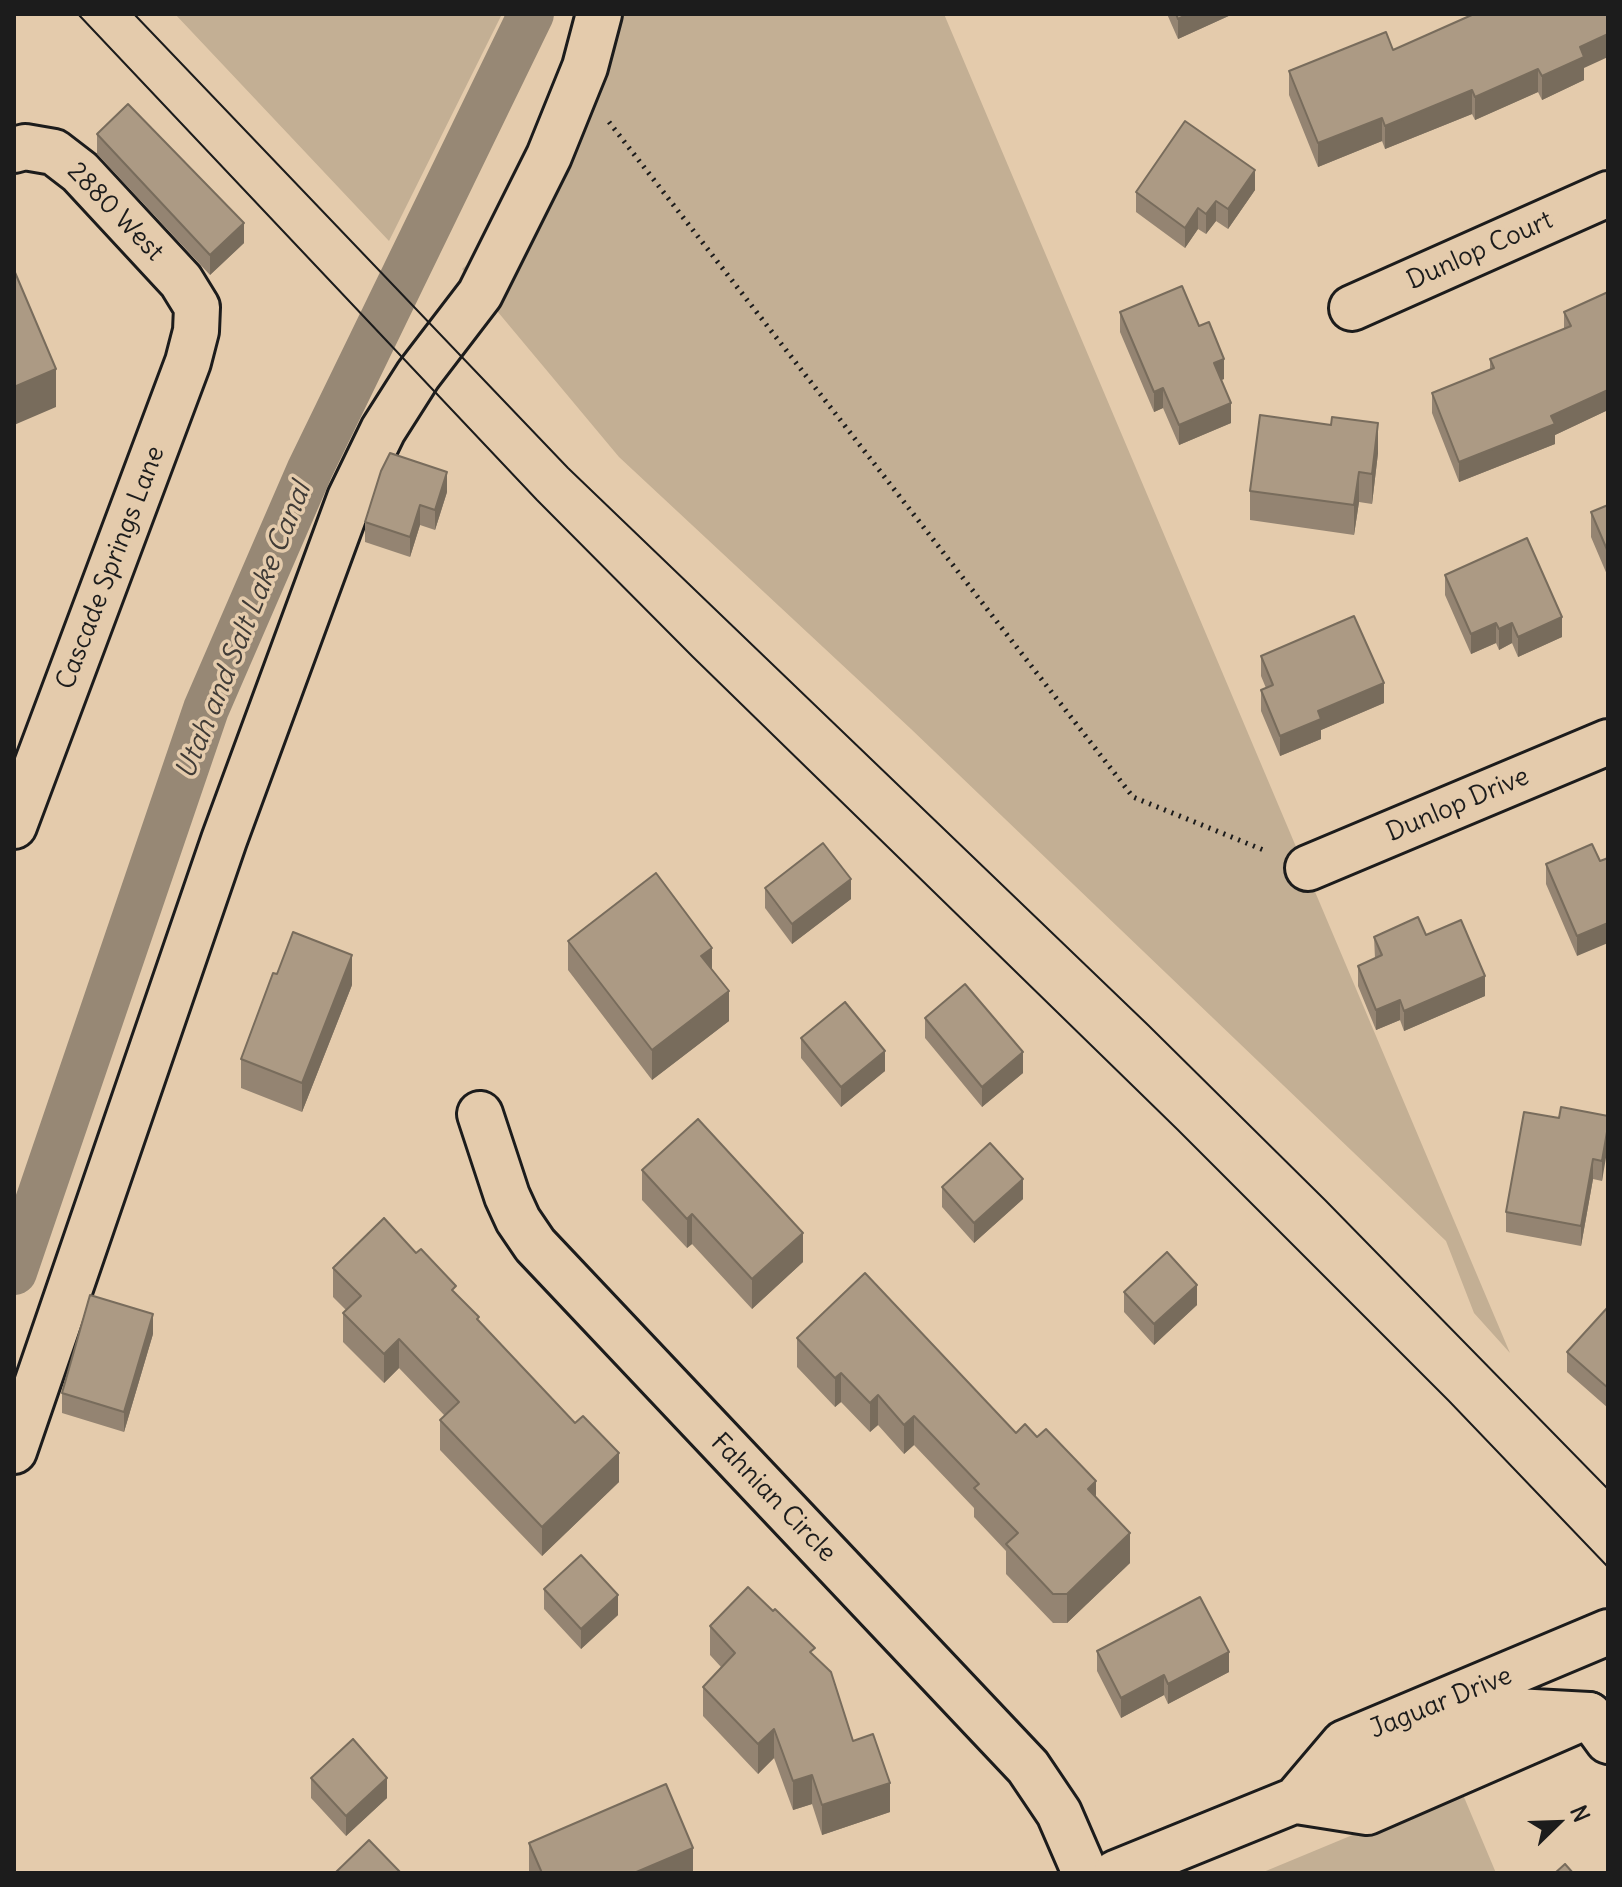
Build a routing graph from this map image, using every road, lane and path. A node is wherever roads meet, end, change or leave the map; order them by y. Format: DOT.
graph roads {
  1 [pos="599,14"];
  2 [pos="578,85"];
  3 [pos="14,150"];
  4 [pos="1608,194"];
  5 [pos="197,307"];
  6 [pos="1352,308"];
  7 [pos="1608,742"];
  8 [pos="14,826"];
  9 [pos="1308,868"];
  10 [pos="480,1114"];
  11 [pos="14,1451"];
  12 [pos="1608,1632"];
  13 [pos="1602,1721"];
  14 [pos="1295,1801"];
  15 [pos="1113,1872"];
  1 -- 2 [label="street"];
  2 -- 9 [label="path"];
  2 -- 11 [label="street"];
  3 -- 5 [label="street, 2880 West"];
  4 -- 6 [label="street, Dunlop Court"];
  5 -- 8 [label="street, Cascade Springs Lane"];
  7 -- 9 [label="street, Dunlop Drive"];
  10 -- 15 [label="street, Fahnian Circle"];
  12 -- 14 [label="street, Jaguar Drive"];
  13 -- 14 [label="street"];
  14 -- 15 [label="street, Jaguar Drive"];
}
